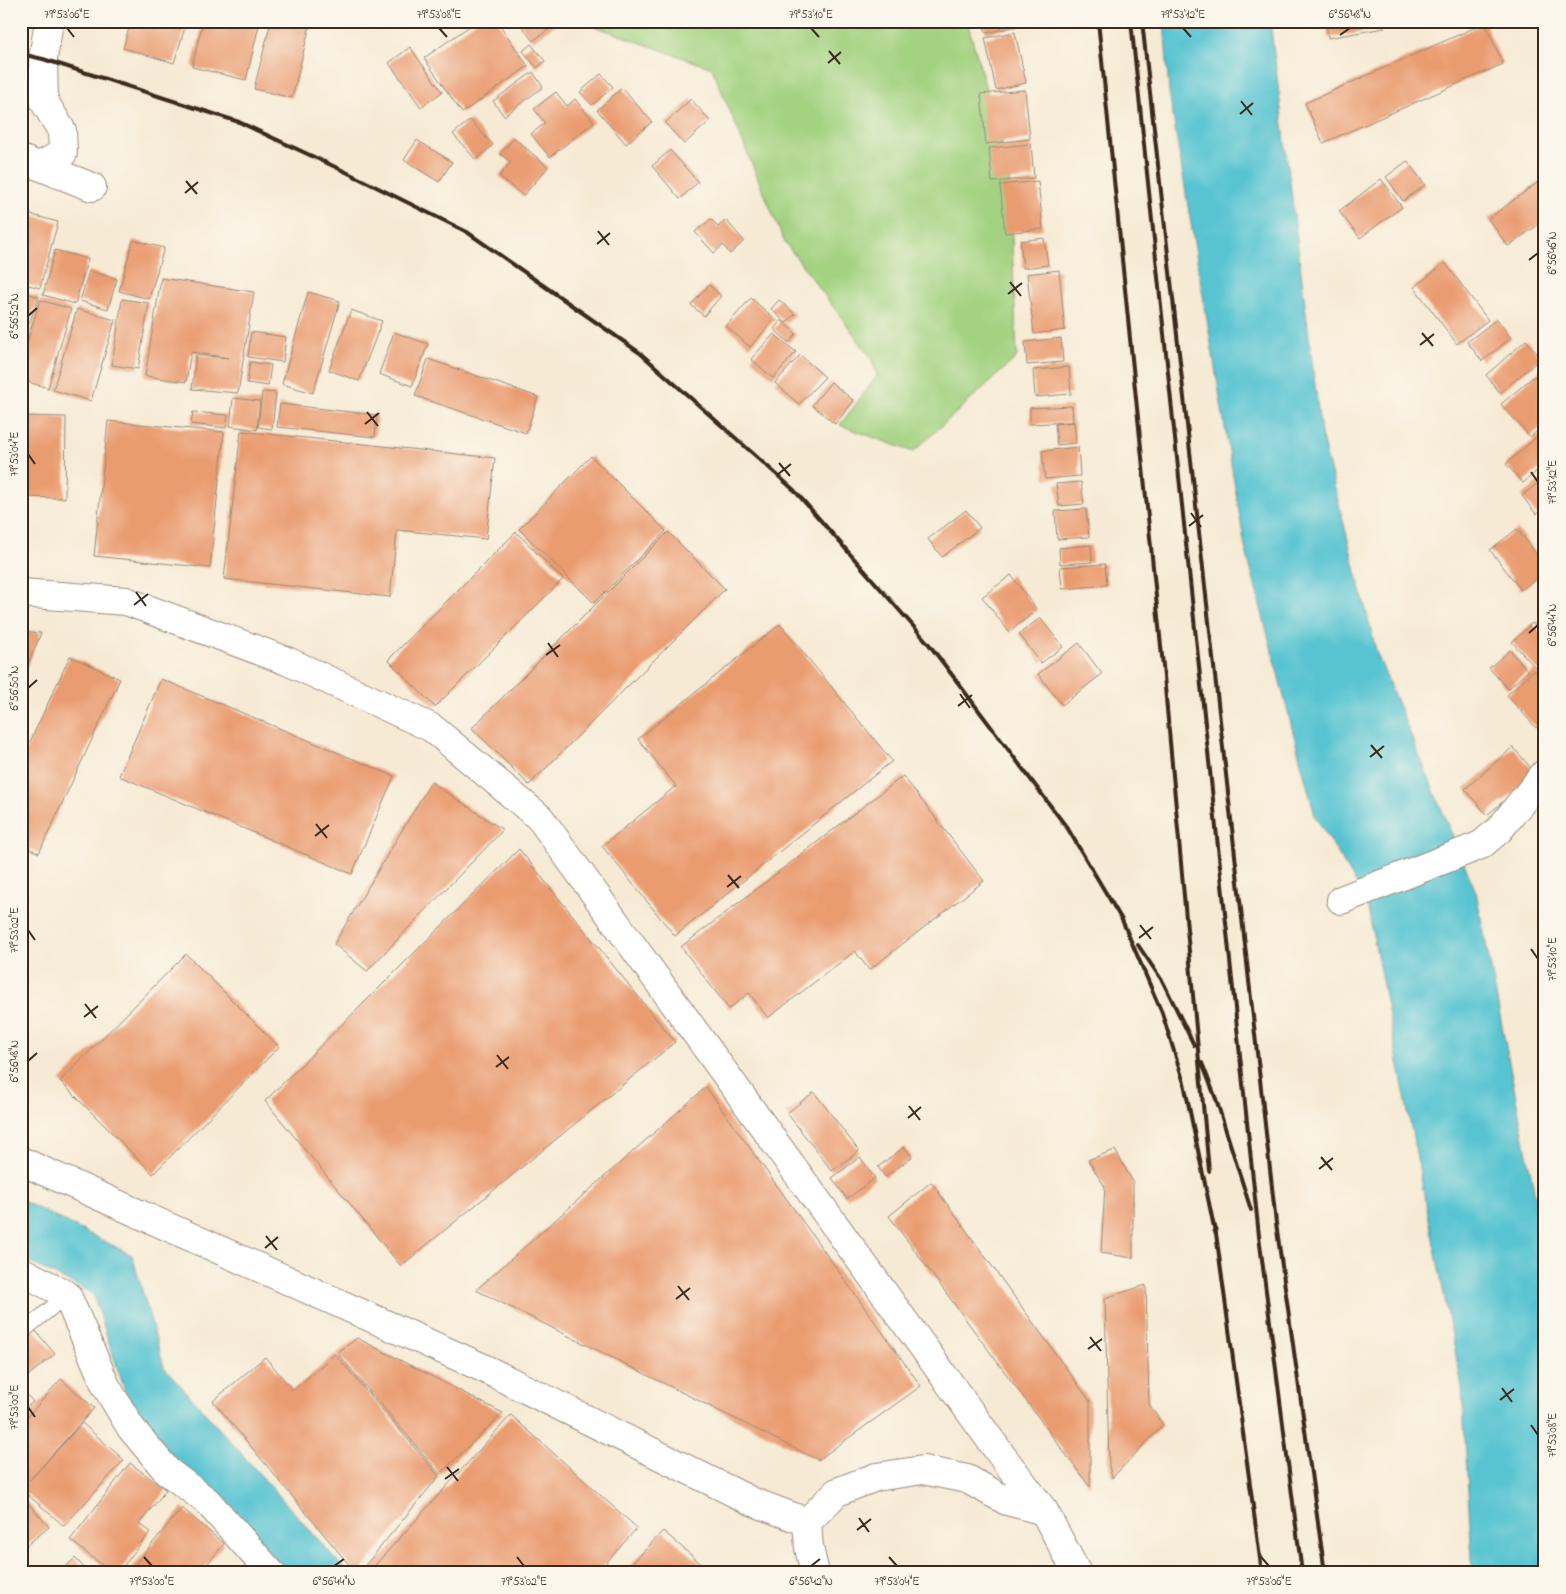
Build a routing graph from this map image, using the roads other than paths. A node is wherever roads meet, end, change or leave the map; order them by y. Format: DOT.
graph roads {
  1 [pos="49,21"];
  2 [pos="31,162"];
  3 [pos="92,187"];
  4 [pos="21,593"];
  5 [pos="1545,773"];
  6 [pos="1342,900"];
  7 [pos="21,1160"];
  8 [pos="21,1271"];
  9 [pos="68,1295"];
  10 [pos="21,1333"];
  11 [pos="1044,1511"];
  12 [pos="807,1522"];
  13 [pos="1072,1570"];
  14 [pos="271,1573"];
  15 [pos="814,1573"];
  1 -- 2 [label="street"];
  2 -- 3 [label="street"];
  4 -- 11 [label="street"];
  5 -- 6 [label="street"];
  7 -- 12 [label="street"];
  8 -- 9 [label="street"];
  9 -- 10 [label="lane"];
  9 -- 14 [label="street"];
  11 -- 12 [label="street"];
  11 -- 13 [label="street"];
  12 -- 15 [label="street"];
}
